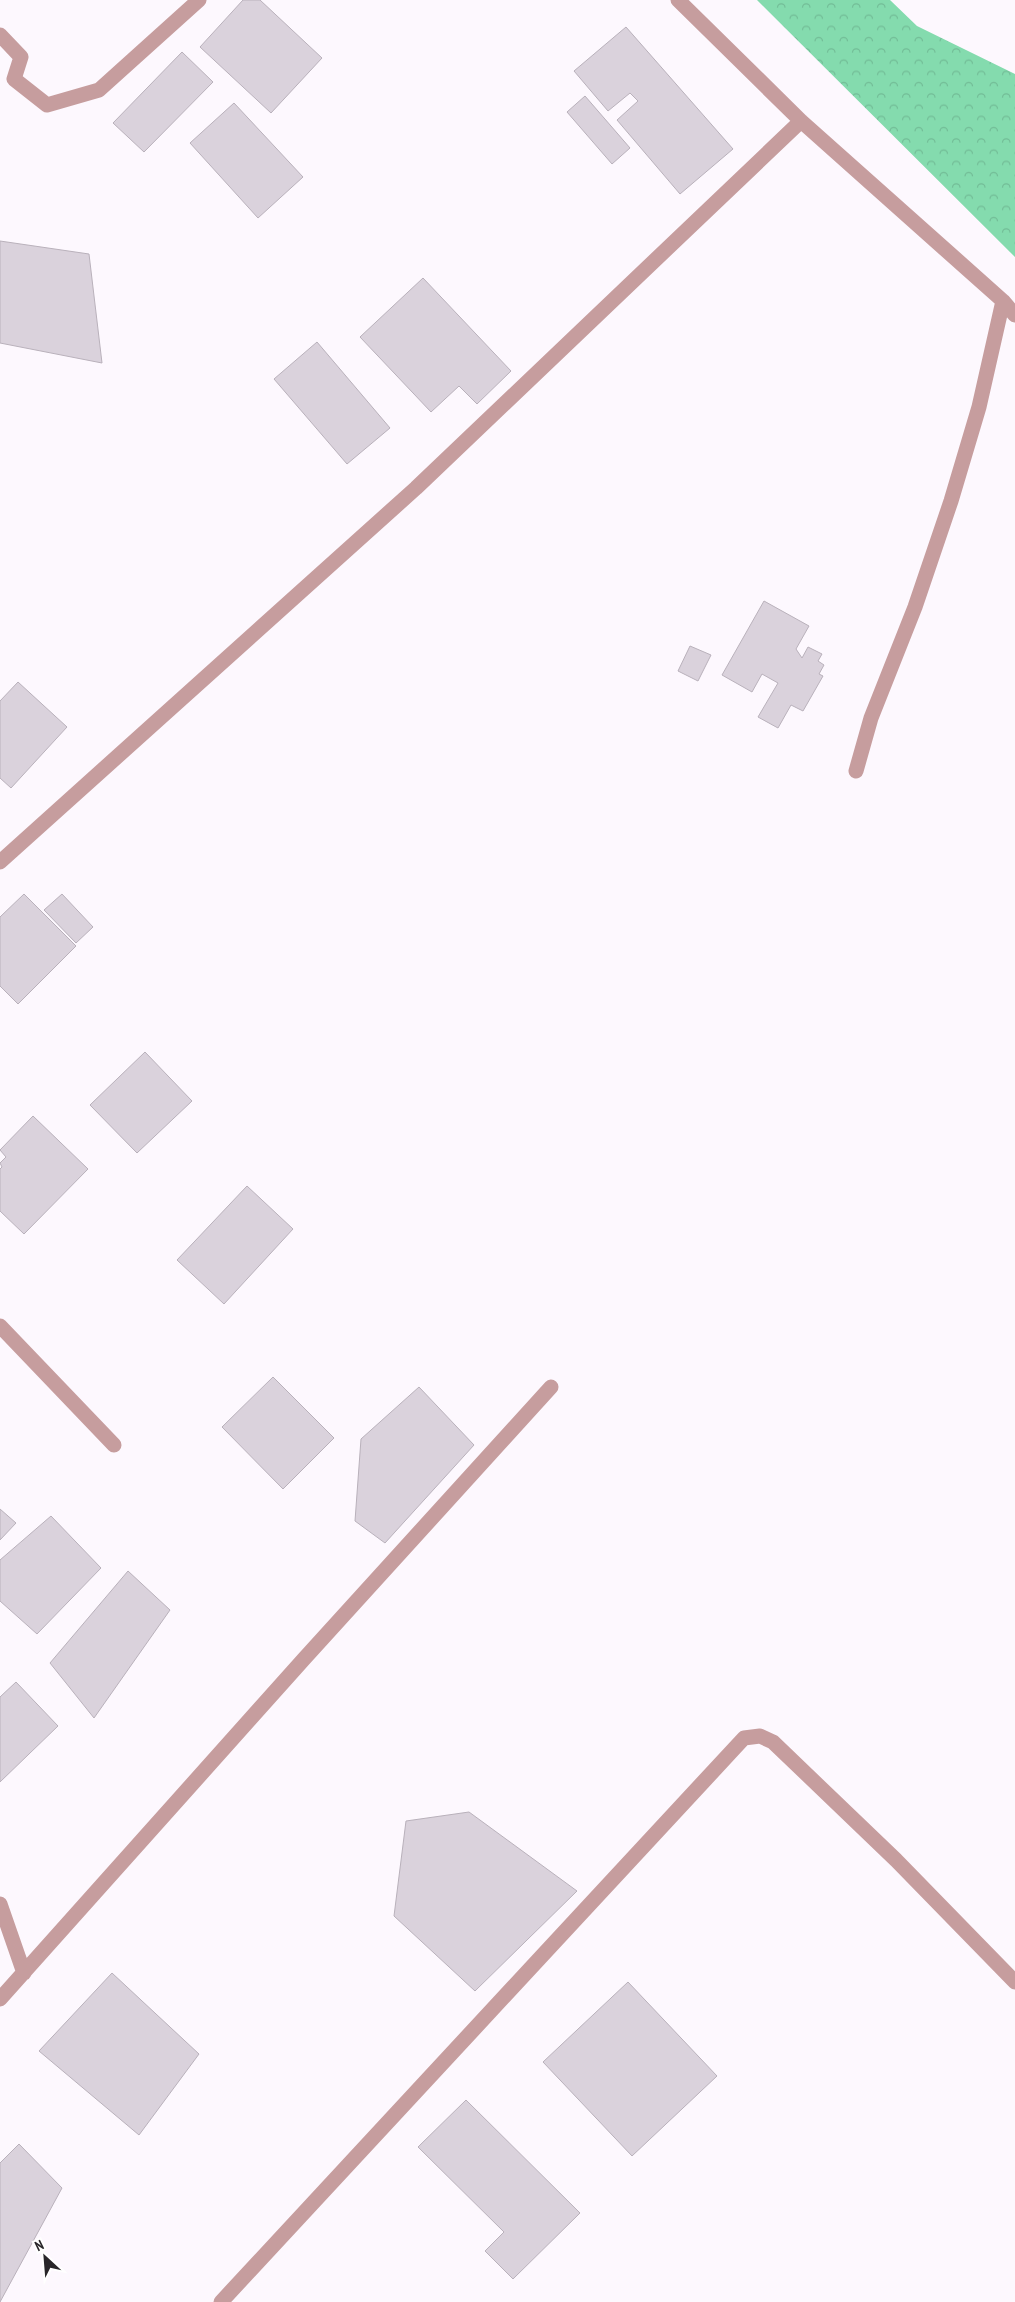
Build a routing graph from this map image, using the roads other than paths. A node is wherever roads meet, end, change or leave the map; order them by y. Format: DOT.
graph roads {
  1 [pos="199,0"];
  2 [pos="678,0"];
  3 [pos="0,35"];
  4 [pos="801,121"];
  5 [pos="1003,301"];
  6 [pos="1015,315"];
  7 [pos="856,770"];
  8 [pos="0,862"];
  9 [pos="0,1326"];
  10 [pos="551,1387"];
  11 [pos="114,1445"];
  12 [pos="0,1904"];
  13 [pos="24,1972"];
  14 [pos="1015,1982"];
  15 [pos="0,1999"];
  16 [pos="221,2302"];
  1 -- 3 [label="street"];
  2 -- 4 [label="street"];
  4 -- 5 [label="street"];
  4 -- 8 [label="street"];
  5 -- 6 [label="street"];
  5 -- 7 [label="street"];
  9 -- 11 [label="street"];
  10 -- 13 [label="street"];
  12 -- 13 [label="street"];
  13 -- 15 [label="street"];
  14 -- 16 [label="street"];
}
